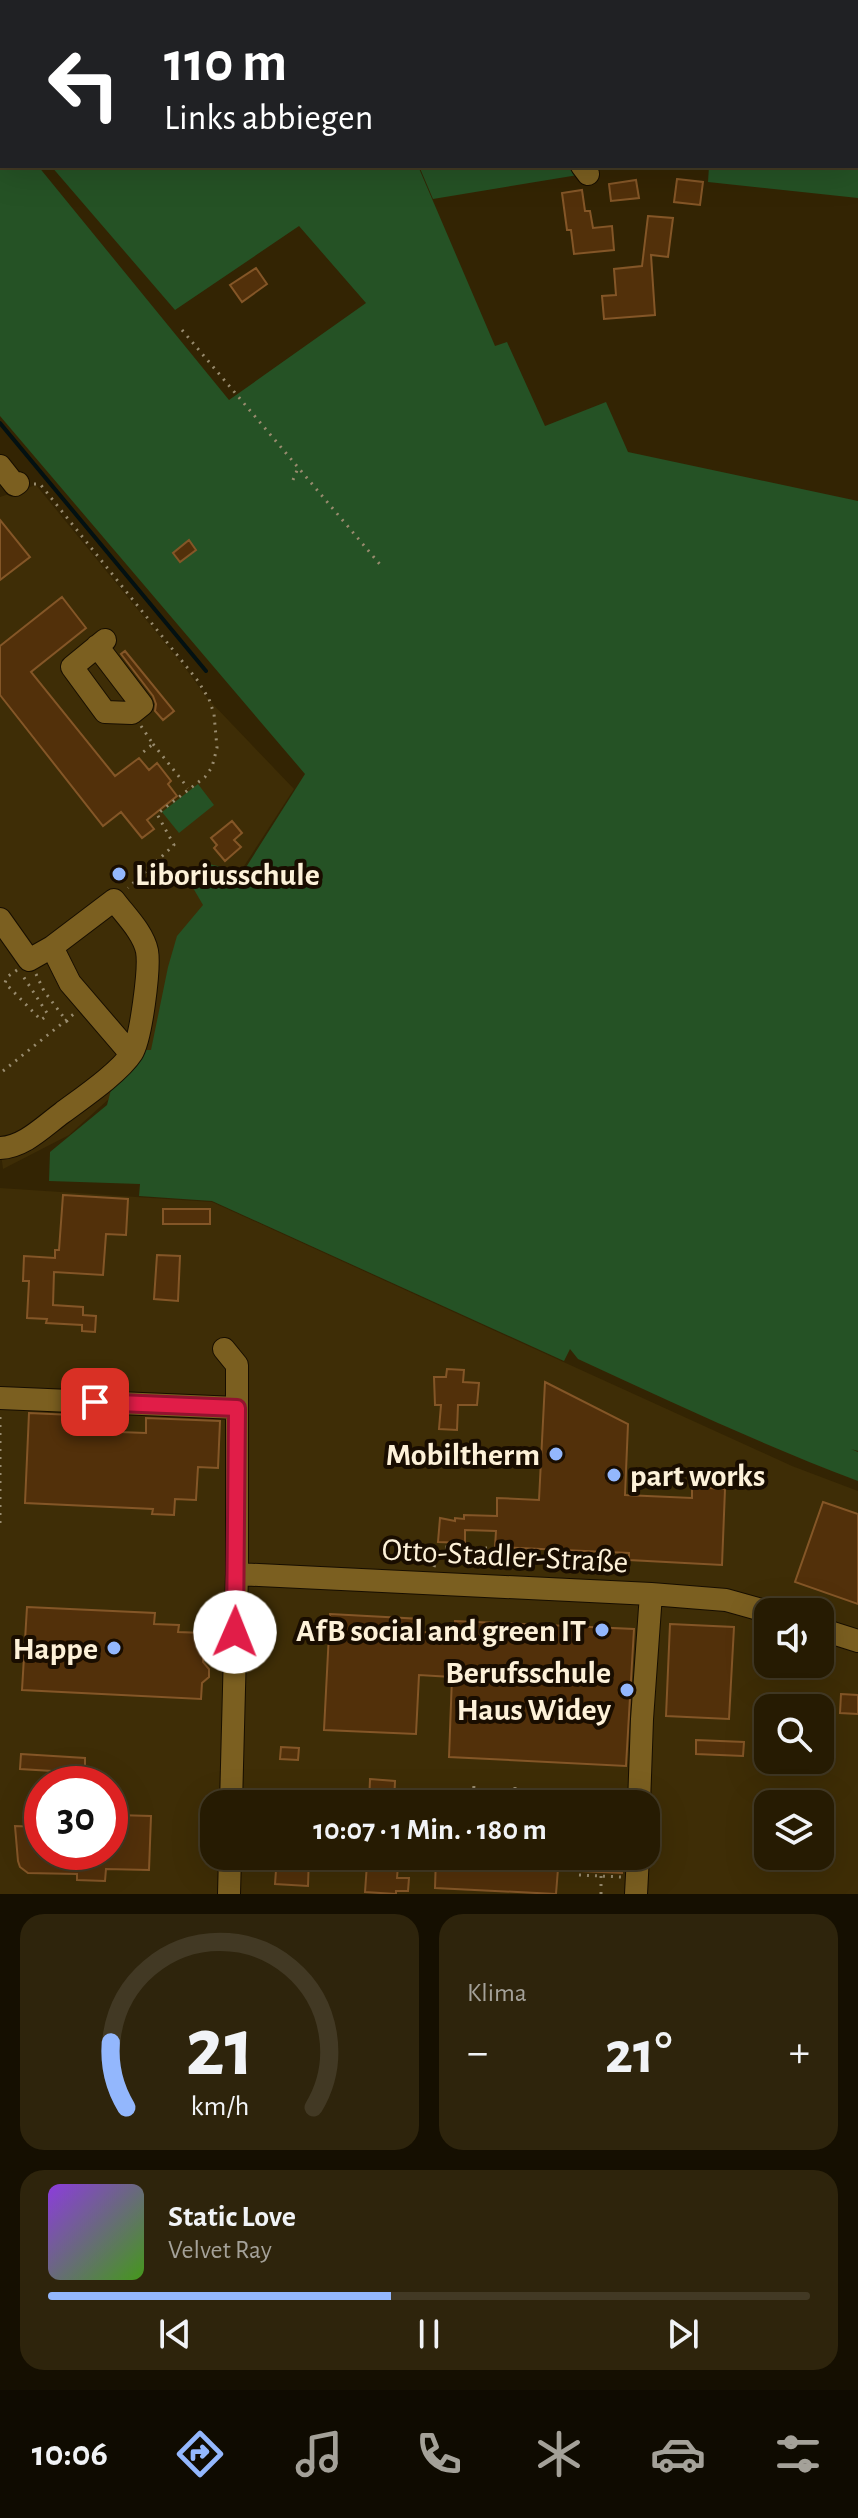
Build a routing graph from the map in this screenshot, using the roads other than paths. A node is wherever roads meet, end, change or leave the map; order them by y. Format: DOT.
graph roads {
  1 [pos="132,713"];
  2 [pos="0,919"];
  3 [pos="52,947"];
  4 [pos="131,1054"];
  5 [pos="0,1148"];
  6 [pos="224,1349"];
  7 [pos="0,1401"];
  8 [pos="237,1408"];
  9 [pos="237,1574"];
  10 [pos="651,1594"];
  11 [pos="754,1608"];
  12 [pos="834,1633"];
  13 [pos="858,1641"];
  14 [pos="231,1790"];
  15 [pos="639,1790"];
  16 [pos="230,1870"];
  17 [pos="229,1894"];
  1 -- 1 [label="street"];
  2 -- 3 [label="street"];
  3 -- 4 [label="street"];
  3 -- 4 [label="street"];
  4 -- 5 [label="street"];
  6 -- 8 [label="street"];
  7 -- 8 [label="street"];
  8 -- 9 [label="street"];
  9 -- 10 [label="street, Otto-Stadler-Straße"];
  9 -- 14 [label="street"];
  10 -- 11 [label="street, Otto-Stadler-Straße"];
  10 -- 15 [label="street"];
  12 -- 13 [label="street"];
  16 -- 17 [label="street"];
}
